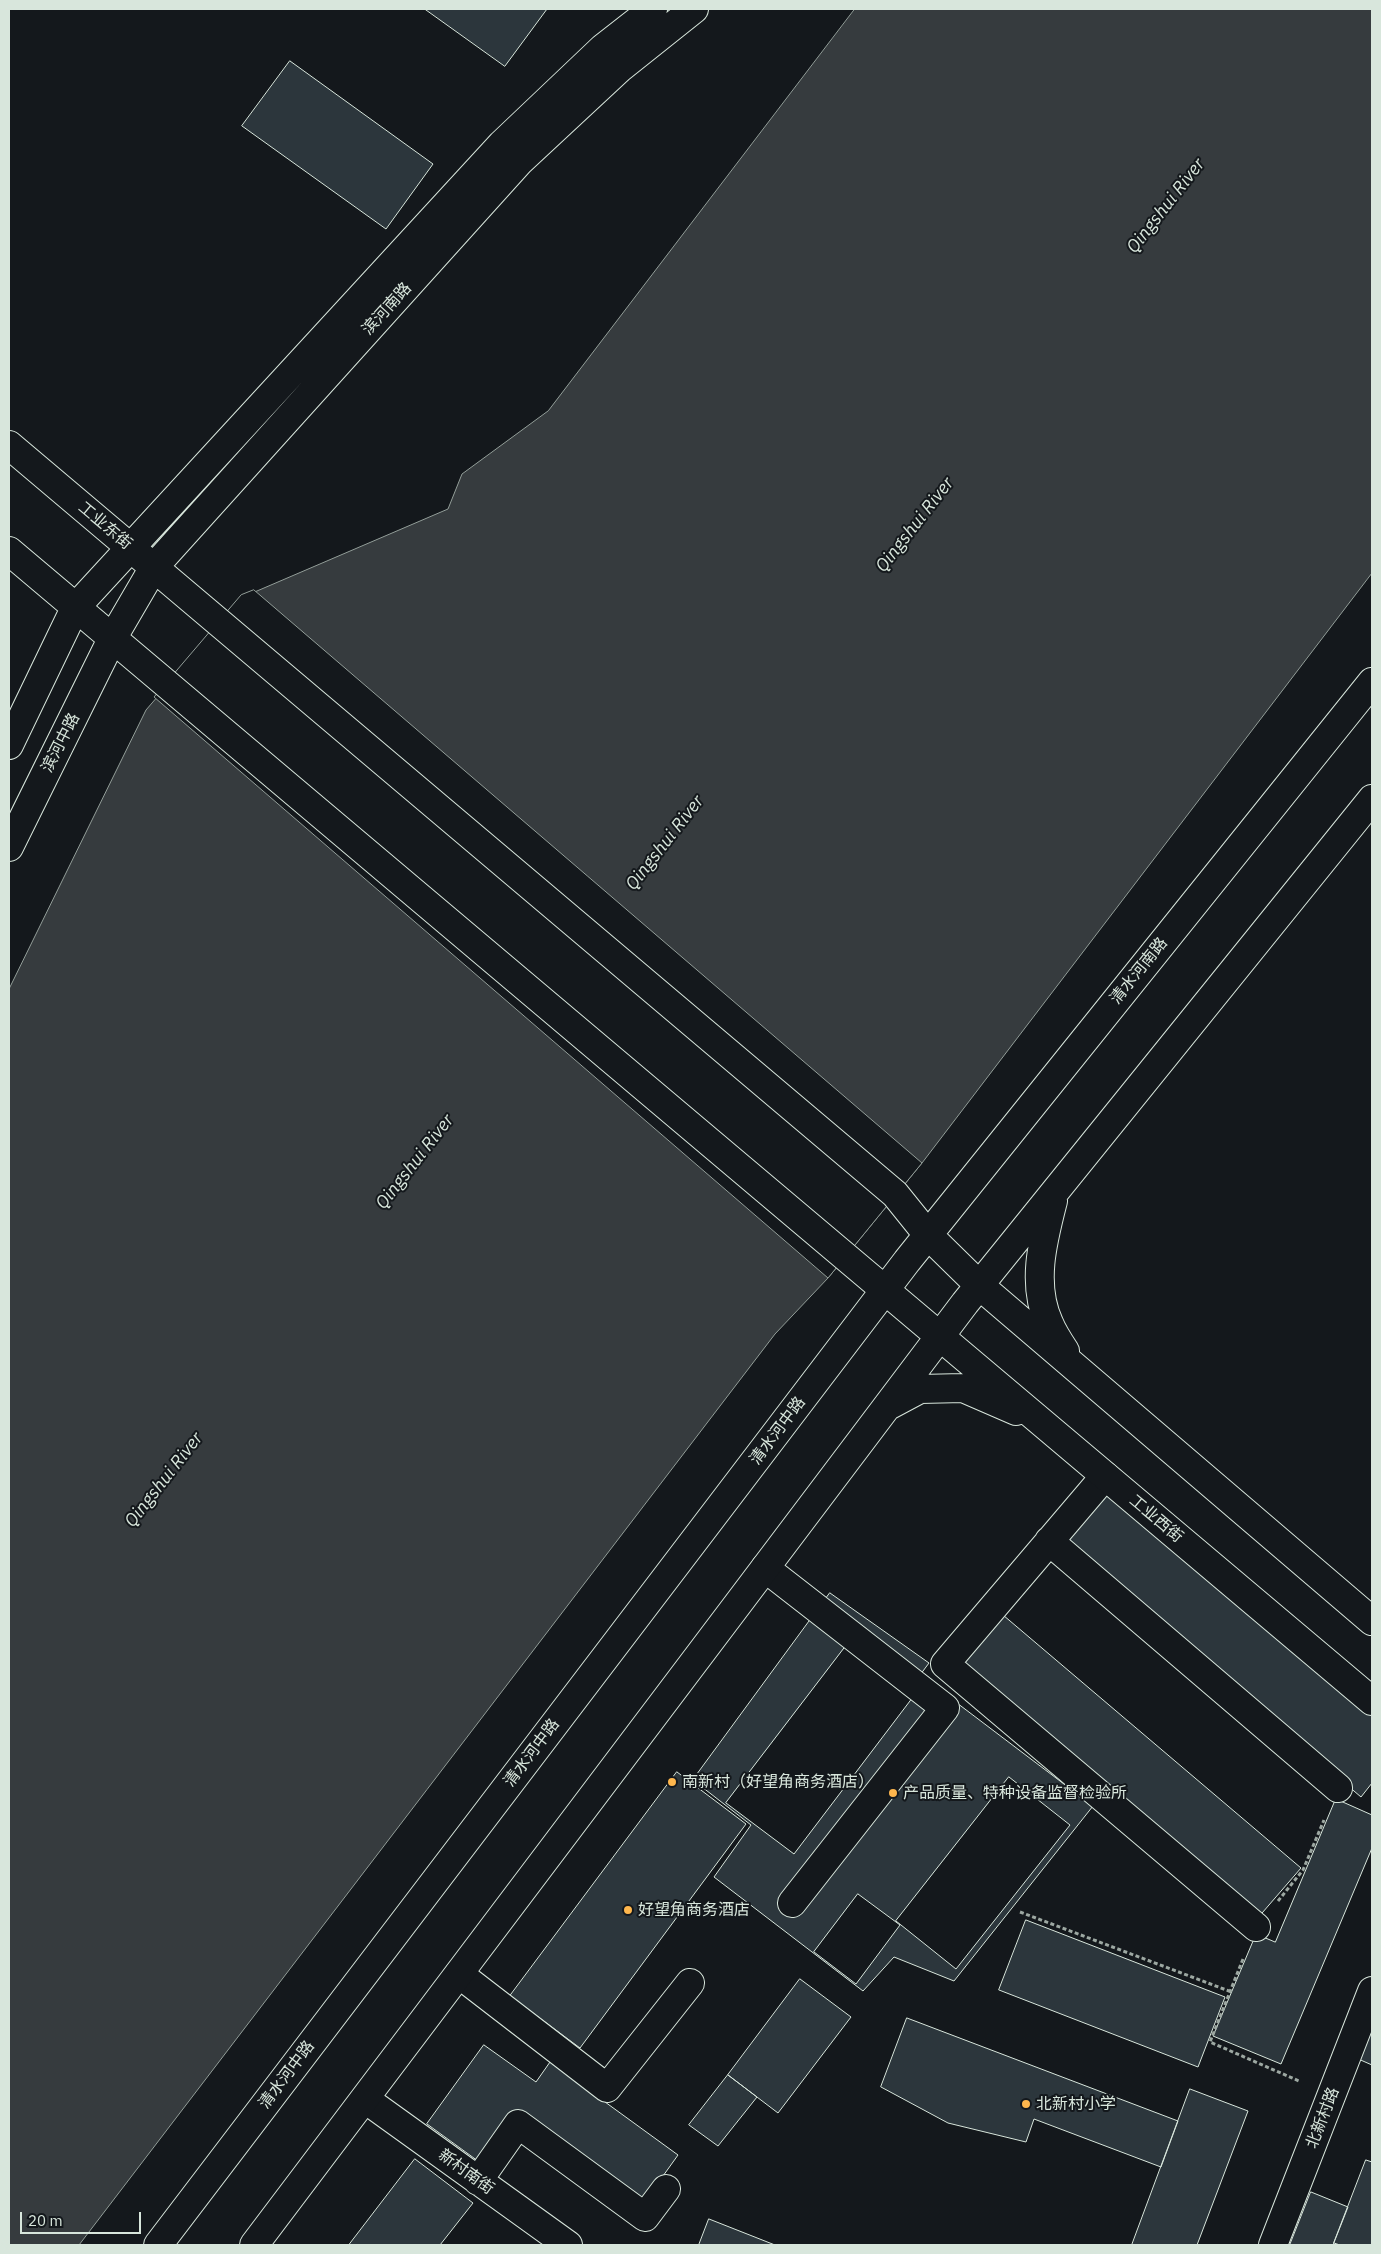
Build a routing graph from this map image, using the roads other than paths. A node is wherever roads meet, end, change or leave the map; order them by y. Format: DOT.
graph roads {
  1 [pos="672,13"];
  2 [pos="9,445"];
  3 [pos="130,547"];
  4 [pos="9,552"];
  5 [pos="154,567"];
  6 [pos="75,608"];
  7 [pos="112,640"];
  8 [pos="1372,682"];
  9 [pos="9,745"];
  10 [pos="1372,799"];
  11 [pos="9,847"];
  12 [pos="964,1190"];
  13 [pos="1056,1190"];
  14 [pos="895,1194"];
  15 [pos="928,1235"];
  16 [pos="845,1256"];
  17 [pos="906,1260"];
  18 [pos="972,1294"];
  19 [pos="854,1330"];
  20 [pos="940,1336"];
  21 [pos="1073,1365"];
  22 [pos="887,1406"];
  23 [pos="1039,1420"];
  24 [pos="1105,1476"];
  25 [pos="1049,1541"];
  26 [pos="765,1568"];
  27 [pos="1372,1621"];
  28 [pos="1372,1701"];
  29 [pos="1338,1788"];
  30 [pos="792,1904"];
  31 [pos="1256,1927"];
  32 [pos="459,1974"];
  33 [pos="690,1983"];
  34 [pos="1372,1991"];
  35 [pos="365,2099"];
  36 [pos="478,2181"];
  37 [pos="666,2189"];
  38 [pos="158,2245"];
  39 [pos="254,2245"];
  40 [pos="568,2245"];
  41 [pos="1273,2245"];
  1 -- 3 [label="main road, 滨河南路"];
  1 -- 5 [label="main road, 滨河南路"];
  2 -- 3 [label="main road, 工业东街"];
  3 -- 5 [label="main road, 工业东街"];
  3 -- 6 [label="main road, 滨河南路"];
  4 -- 6 [label="main road"];
  5 -- 7 [label="main road, 滨河南路"];
  5 -- 14 [label="main road, 工业东街"];
  6 -- 7 [label="main road"];
  6 -- 9 [label="main road"];
  7 -- 11 [label="main road, 滨河中路"];
  7 -- 16 [label="main road, 工业西街"];
  8 -- 12 [label="main road, 清水河南路"];
  10 -- 13 [label="main road"];
  12 -- 14 [label="main road"];
  12 -- 15 [label="main road, 清水河南路"];
  13 -- 18 [label="main road"];
  13 -- 21 [label="main road"];
  14 -- 15 [label="main road"];
  15 -- 17 [label="main road, 清水河南路"];
  15 -- 18 [label="main road"];
  16 -- 19 [label="main road"];
  16 -- 20 [label="main road, 工业西街"];
  17 -- 19 [label="main road, 清水河中路"];
  18 -- 20 [label="main road"];
  18 -- 21 [label="main road"];
  19 -- 38 [label="main road, 清水河中路"];
  20 -- 22 [label="main road"];
  20 -- 23 [label="main road, 工业西街"];
  21 -- 27 [label="main road"];
  22 -- 23 [label="main road"];
  22 -- 26 [label="main road"];
  23 -- 24 [label="main road, 工业西街"];
  24 -- 25 [label="main road"];
  24 -- 28 [label="main road, 工业西街"];
  25 -- 29 [label="main road"];
  25 -- 31 [label="main road"];
  26 -- 30 [label="main road"];
  26 -- 32 [label="main road"];
  32 -- 33 [label="main road"];
  32 -- 35 [label="main road"];
  34 -- 41 [label="main road, 北新村路"];
  35 -- 36 [label="main road, 新村南街"];
  35 -- 39 [label="main road"];
  36 -- 37 [label="main road"];
  36 -- 40 [label="main road, 新村南街"];
}
